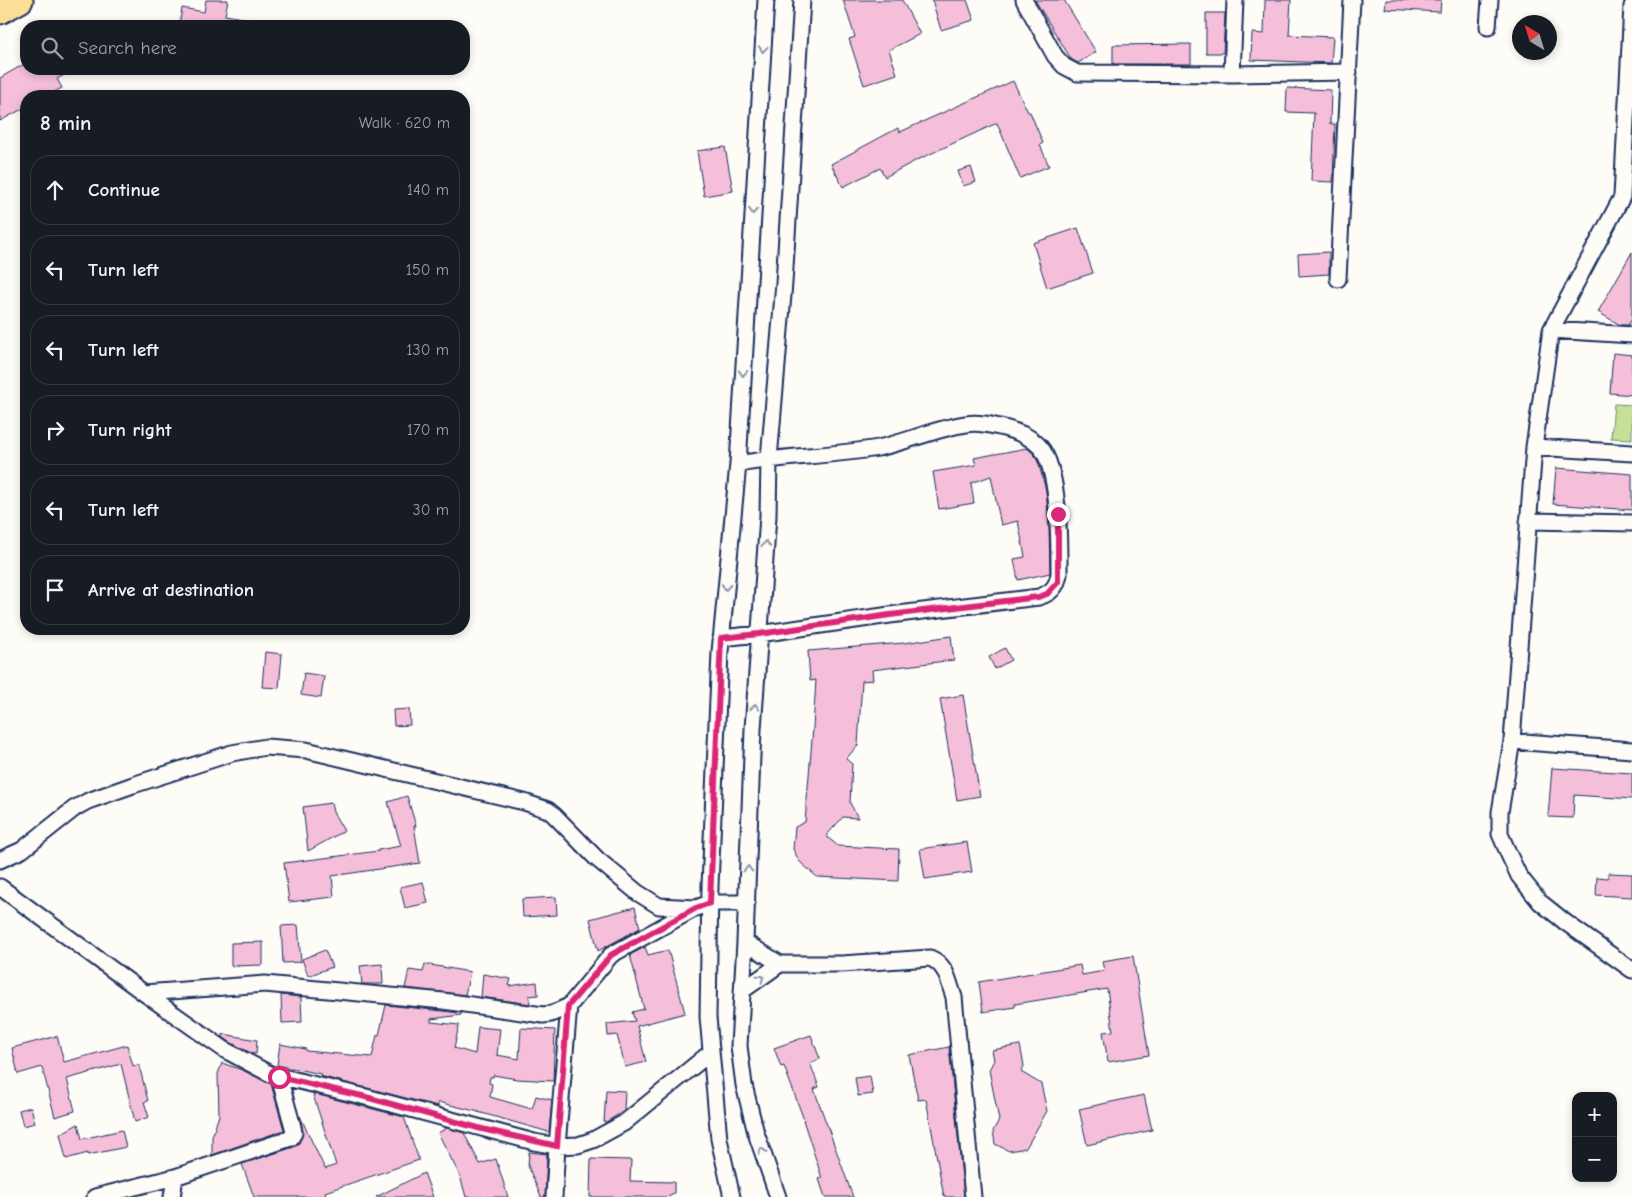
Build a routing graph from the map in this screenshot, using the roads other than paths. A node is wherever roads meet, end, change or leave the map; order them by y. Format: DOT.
graph roads {
  1 [pos="20,0"];
  2 [pos="766,0"];
  3 [pos="802,0"];
  4 [pos="1024,0"];
  5 [pos="1235,0"];
  6 [pos="1352,0"];
  7 [pos="1490,0"];
  8 [pos="1632,6"];
  9 [pos="0,10"];
  10 [pos="1488,27"];
  11 [pos="1348,72"];
  12 [pos="1630,73"];
  13 [pos="1232,74"];
  14 [pos="1627,191"];
  15 [pos="1338,279"];
  16 [pos="1551,330"];
  17 [pos="1632,335"];
  18 [pos="1534,447"];
  19 [pos="1632,453"];
  20 [pos="769,459"];
  21 [pos="738,464"];
  22 [pos="1528,521"];
  23 [pos="1632,523"];
  24 [pos="759,634"];
  25 [pos="721,638"];
  26 [pos="1512,740"];
  27 [pos="1632,750"];
  28 [pos="0,860"];
  29 [pos="0,887"];
  30 [pos="747,903"];
  31 [pos="703,906"];
  32 [pos="745,942"];
  33 [pos="780,964"];
  34 [pos="1632,970"];
  35 [pos="742,992"];
  36 [pos="144,993"];
  37 [pos="568,1006"];
  38 [pos="711,1052"];
  39 [pos="279,1077"];
  40 [pos="557,1146"];
  41 [pos="175,1177"];
  42 [pos="95,1197"];
  43 [pos="172,1197"];
  44 [pos="554,1197"];
  45 [pos="732,1197"];
  46 [pos="778,1197"];
  47 [pos="974,1197"];
  1 -- 9 [label="highway"];
  2 -- 21 [label="street, one-way"];
  3 -- 20 [label="street"];
  4 -- 13 [label="street"];
  5 -- 13 [label="street"];
  6 -- 11 [label="street"];
  7 -- 10 [label="street"];
  8 -- 12 [label="street"];
  11 -- 13 [label="street"];
  11 -- 15 [label="street"];
  12 -- 14 [label="street"];
  14 -- 16 [label="street"];
  16 -- 17 [label="street"];
  16 -- 18 [label="street"];
  18 -- 19 [label="street"];
  18 -- 22 [label="street"];
  20 -- 21 [label="street"];
  24 -- 20 [label="street, one-way"];
  20 -- 24 [label="street"];
  21 -- 25 [label="street, one-way"];
  22 -- 23 [label="street"];
  22 -- 26 [label="street"];
  24 -- 25 [label="street"];
  30 -- 24 [label="street, one-way"];
  25 -- 31 [label="street"];
  26 -- 27 [label="street"];
  26 -- 34 [label="street"];
  28 -- 31 [label="street"];
  29 -- 36 [label="street"];
  30 -- 31 [label="street"];
  30 -- 32 [label="street"];
  31 -- 37 [label="street"];
  31 -- 38 [label="street"];
  32 -- 33 [label="street"];
  32 -- 35 [label="street"];
  35 -- 33 [label="street, one-way"];
  33 -- 47 [label="street"];
  46 -- 35 [label="street, one-way"];
  36 -- 37 [label="street"];
  36 -- 39 [label="street"];
  37 -- 40 [label="street"];
  38 -- 40 [label="street"];
  38 -- 45 [label="street"];
  39 -- 40 [label="street"];
  39 -- 41 [label="street"];
  40 -- 44 [label="street"];
  41 -- 42 [label="street"];
  41 -- 43 [label="street"];
}
